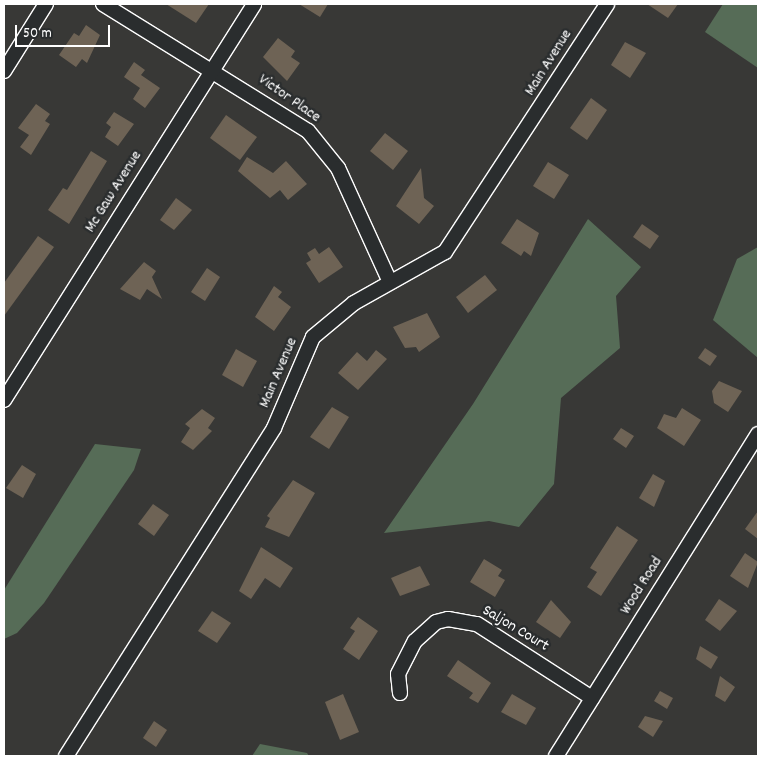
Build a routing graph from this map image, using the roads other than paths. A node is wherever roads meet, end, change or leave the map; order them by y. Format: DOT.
graph roads {
  1 [pos="46,4"];
  2 [pos="103,4"];
  3 [pos="254,4"];
  4 [pos="607,4"];
  5 [pos="4,71"];
  6 [pos="213,71"];
  7 [pos="390,282"];
  8 [pos="5,396"];
  9 [pos="758,434"];
  10 [pos="400,693"];
  11 [pos="592,698"];
  12 [pos="66,756"];
  13 [pos="556,756"];
  1 -- 5 [label="street"];
  2 -- 6 [label="street, Victor Place"];
  3 -- 6 [label="street, Mc Gaw Avenue"];
  4 -- 7 [label="street, Main Avenue"];
  6 -- 7 [label="street, Victor Place"];
  6 -- 8 [label="street, Mc Gaw Avenue"];
  7 -- 12 [label="street, Main Avenue"];
  9 -- 11 [label="street, Wood Road"];
  10 -- 11 [label="street, Saljon Court"];
  11 -- 13 [label="street, Wood Road"];
}
